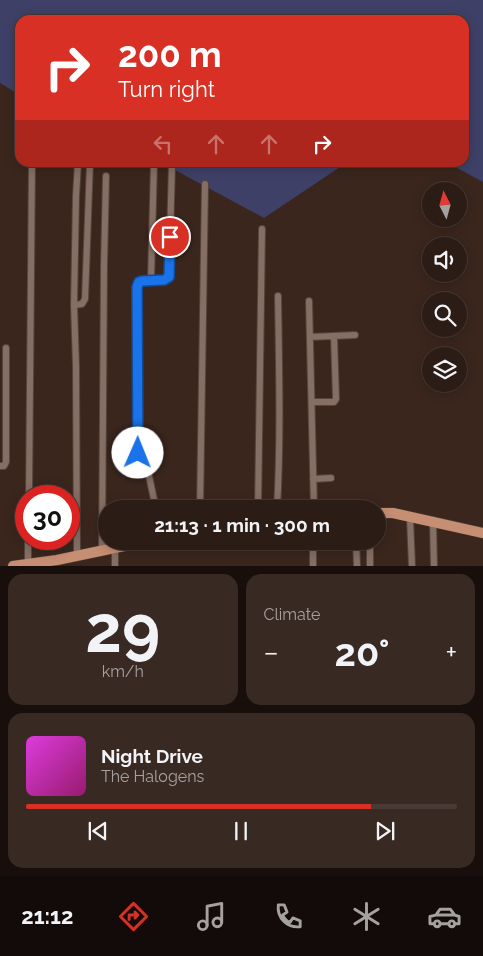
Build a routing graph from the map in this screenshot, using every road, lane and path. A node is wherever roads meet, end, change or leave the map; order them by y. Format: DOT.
graph roads {
  1 [pos="32,167"];
  2 [pos="78,167"];
  3 [pos="90,167"];
  4 [pos="154,167"];
  5 [pos="172,167"];
  6 [pos="106,176"];
  7 [pos="205,184"];
  8 [pos="262,229"];
  9 [pos="151,280"];
  10 [pos="278,296"];
  11 [pos="309,301"];
  12 [pos="74,305"];
  13 [pos="355,335"];
  14 [pos="334,336"];
  15 [pos="310,337"];
  16 [pos="6,348"];
  17 [pos="3,395"];
  18 [pos="312,402"];
  19 [pos="0,466"];
  20 [pos="331,478"];
  21 [pos="313,479"];
  22 [pos="29,485"];
  23 [pos="154,500"];
  24 [pos="200,500"];
  25 [pos="258,500"];
  26 [pos="277,500"];
  27 [pos="314,500"];
  28 [pos="386,513"];
  29 [pos="410,518"];
  30 [pos="433,522"];
  31 [pos="483,533"];
  32 [pos="28,550"];
  33 [pos="106,550"];
  34 [pos="115,550"];
  35 [pos="313,550"];
  36 [pos="356,550"];
  37 [pos="370,550"];
  38 [pos="102,551"];
  39 [pos="77,556"];
  40 [pos="28,564"];
  41 [pos="13,566"];
  42 [pos="115,566"];
  43 [pos="313,566"];
  44 [pos="357,566"];
  45 [pos="370,566"];
  46 [pos="412,566"];
  47 [pos="434,566"];
  1 -- 22 [label="street"];
  2 -- 12 [label="street"];
  3 -- 12 [label="street"];
  4 -- 9 [label="street"];
  5 -- 9 [label="street"];
  6 -- 38 [label="street"];
  7 -- 24 [label="street"];
  8 -- 25 [label="street"];
  9 -- 23 [label="street"];
  10 -- 26 [label="street"];
  11 -- 15 [label="street"];
  12 -- 39 [label="street"];
  13 -- 14 [label="street"];
  14 -- 15 [label="street"];
  14 -- 18 [label="street"];
  15 -- 18 [label="street"];
  16 -- 17 [label="street"];
  17 -- 19 [label="street"];
  18 -- 21 [label="street"];
  20 -- 21 [label="street"];
  21 -- 27 [label="street"];
  28 -- 29 [label="main road"];
  29 -- 30 [label="main road"];
  29 -- 46 [label="street"];
  30 -- 31 [label="main road"];
  30 -- 47 [label="street"];
  32 -- 40 [label="street"];
  33 -- 38 [label="main road"];
  34 -- 42 [label="street"];
  35 -- 43 [label="street"];
  36 -- 44 [label="street"];
  37 -- 45 [label="street"];
  38 -- 39 [label="main road"];
  39 -- 40 [label="main road"];
  40 -- 41 [label="main road"];
}
